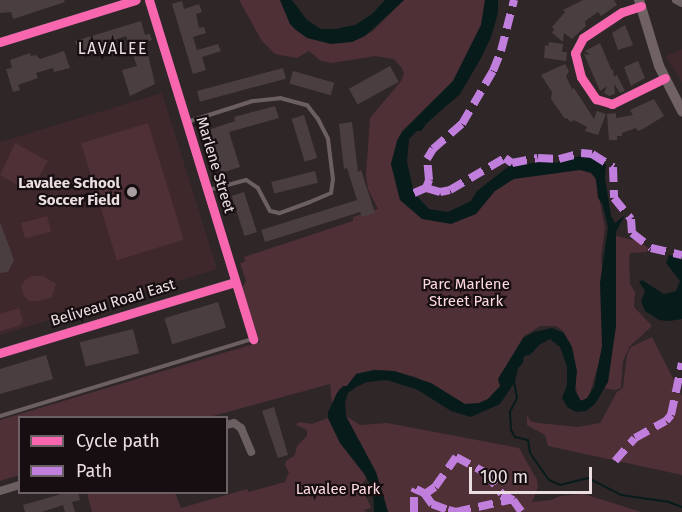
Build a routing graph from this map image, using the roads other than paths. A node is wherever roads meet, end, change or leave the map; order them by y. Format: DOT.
graph roads {
  1 [pos="136,0"];
  2 [pos="149,0"];
  3 [pos="676,0"];
  4 [pos="640,3"];
  5 [pos="682,3"];
  6 [pos="0,42"];
  7 [pos="665,78"];
  8 [pos="682,111"];
  9 [pos="186,122"];
  10 [pos="206,191"];
  11 [pos="235,282"];
  12 [pos="253,339"];
  13 [pos="0,353"];
  14 [pos="0,416"];
  15 [pos="228,424"];
  16 [pos="251,452"];
  17 [pos="18,486"];
  18 [pos="0,491"];
  1 -- 6 [label="street"];
  2 -- 9 [label="street, Marlene Street"];
  3 -- 5 [label="street"];
  4 -- 7 [label="street"];
  4 -- 7 [label="street"];
  7 -- 8 [label="street"];
  9 -- 10 [label="street, Marlene Street"];
  9 -- 10 [label="lane"];
  10 -- 11 [label="street, Marlene Street"];
  11 -- 12 [label="street, Marlene Street"];
  11 -- 13 [label="street, Beliveau Road East"];
  12 -- 14 [label="lane"];
  15 -- 16 [label="street"];
  17 -- 18 [label="street"];
}
